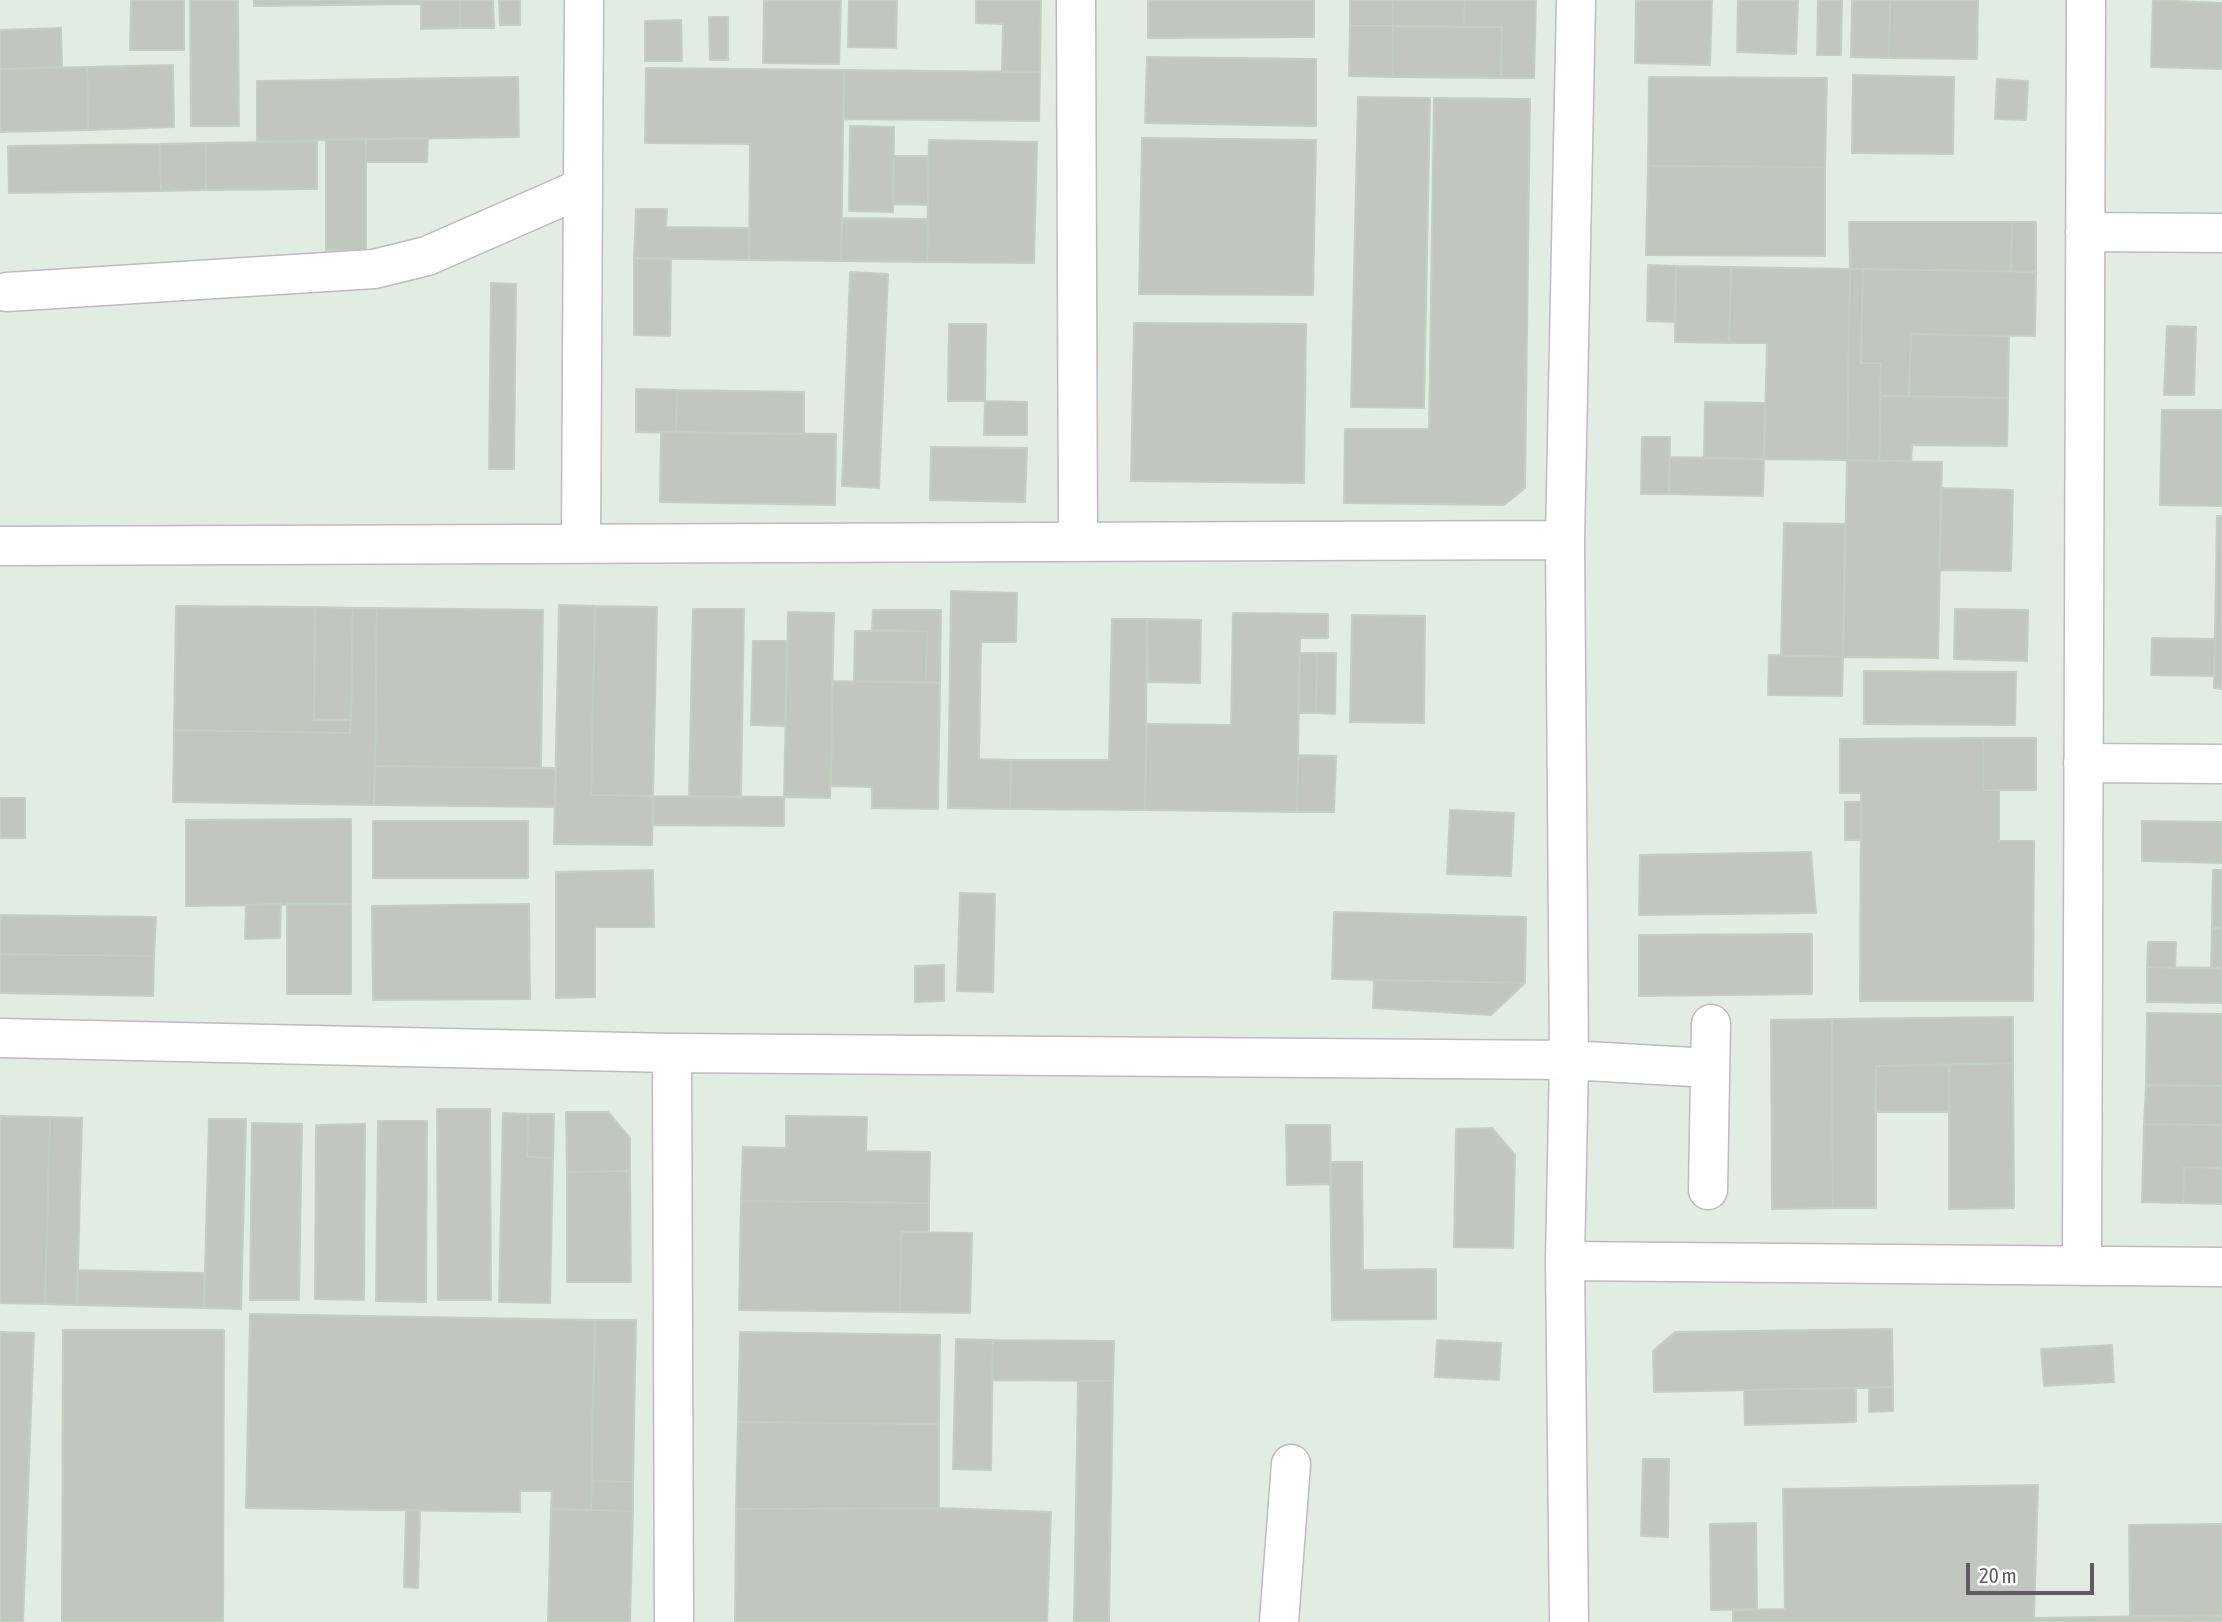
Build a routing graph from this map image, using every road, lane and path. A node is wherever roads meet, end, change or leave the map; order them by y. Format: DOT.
graph roads {
  1 [pos="584,0"];
  2 [pos="1076,0"];
  3 [pos="1576,0"];
  4 [pos="2086,0"];
  5 [pos="582,188"];
  6 [pos="2085,232"];
  7 [pos="2222,233"];
  8 [pos="7,292"];
  9 [pos="1565,540"];
  10 [pos="1078,541"];
  11 [pos="581,543"];
  12 [pos="0,546"];
  13 [pos="2083,763"];
  14 [pos="2222,764"];
  15 [pos="1711,1024"];
  16 [pos="0,1038"];
  17 [pos="672,1053"];
  18 [pos="1569,1060"];
  19 [pos="1710,1068"];
  20 [pos="1708,1190"];
  21 [pos="1565,1261"];
  22 [pos="2082,1266"];
  23 [pos="2222,1267"];
  24 [pos="1291,1464"];
  25 [pos="674,1622"];
  26 [pos="1279,1622"];
  27 [pos="1569,1622"];
  1 -- 5 [label="lane"];
  2 -- 10 [label="lane"];
  3 -- 9 [label="lane"];
  4 -- 6 [label="lane"];
  5 -- 8 [label="lane"];
  5 -- 11 [label="lane"];
  6 -- 7 [label="lane"];
  6 -- 13 [label="lane"];
  9 -- 10 [label="lane"];
  9 -- 18 [label="lane"];
  10 -- 11 [label="lane"];
  11 -- 12 [label="lane"];
  13 -- 14 [label="lane"];
  13 -- 22 [label="lane"];
  15 -- 19 [label="lane"];
  16 -- 17 [label="lane"];
  17 -- 18 [label="lane"];
  17 -- 25 [label="lane"];
  18 -- 19 [label="lane"];
  18 -- 21 [label="lane"];
  19 -- 20 [label="lane"];
  21 -- 22 [label="lane"];
  21 -- 27 [label="lane"];
  22 -- 23 [label="lane"];
  24 -- 26 [label="lane"];
}
